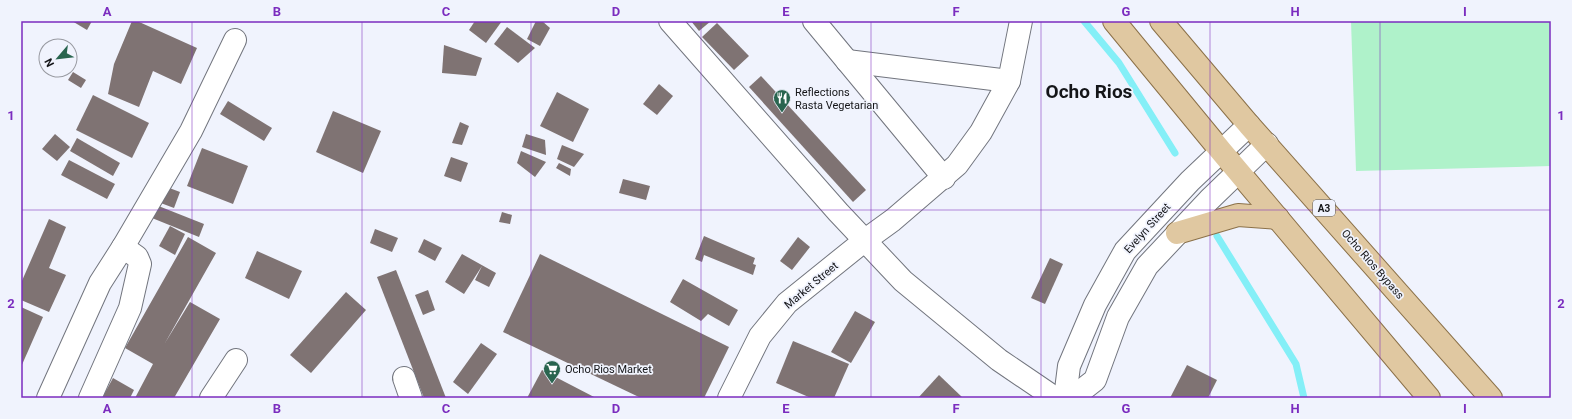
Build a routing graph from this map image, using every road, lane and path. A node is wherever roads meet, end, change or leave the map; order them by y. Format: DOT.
graph roads {
  1 [pos="670,21"];
  2 [pos="814,21"];
  3 [pos="1021,21"];
  4 [pos="1114,21"];
  5 [pos="1161,21"];
  6 [pos="235,40"];
  7 [pos="847,61"];
  8 [pos="1010,81"];
  9 [pos="1249,125"];
  10 [pos="1267,144"];
  11 [pos="1221,151"];
  12 [pos="1238,172"];
  13 [pos="944,178"];
  14 [pos="1278,218"];
  15 [pos="1177,233"];
  16 [pos="864,241"];
  17 [pos="123,246"];
  18 [pos="236,360"];
  19 [pos="404,378"];
  20 [pos="1490,396"];
  21 [pos="48,398"];
  22 [pos="90,398"];
  23 [pos="211,398"];
  24 [pos="411,398"];
  25 [pos="729,398"];
  26 [pos="1055,398"];
  27 [pos="1065,398"];
  28 [pos="1072,398"];
  29 [pos="1429,398"];
  1 -- 16 [label="street"];
  2 -- 7 [label="street"];
  3 -- 8 [label="street, Market Street"];
  4 -- 11 [label="main road"];
  5 -- 9 [label="main road, Ocho Rios Bypass / A3"];
  6 -- 17 [label="street"];
  7 -- 8 [label="street"];
  7 -- 13 [label="street"];
  8 -- 13 [label="street, Market Street"];
  9 -- 10 [label="main road, Ocho Rios Bypass / A3"];
  9 -- 11 [label="street, Evelyn Street"];
  10 -- 12 [label="street"];
  10 -- 20 [label="main road, Ocho Rios Bypass / A3"];
  11 -- 12 [label="main road"];
  11 -- 27 [label="street, Evelyn Street"];
  12 -- 14 [label="main road"];
  12 -- 15 [label="street"];
  13 -- 16 [label="street, Market Street"];
  14 -- 15 [label="main road"];
  14 -- 29 [label="main road"];
  15 -- 28 [label="street"];
  16 -- 25 [label="street, Market Street"];
  16 -- 26 [label="street"];
  17 -- 21 [label="street"];
  17 -- 22 [label="street"];
  18 -- 23 [label="street"];
  19 -- 24 [label="street"];
}
